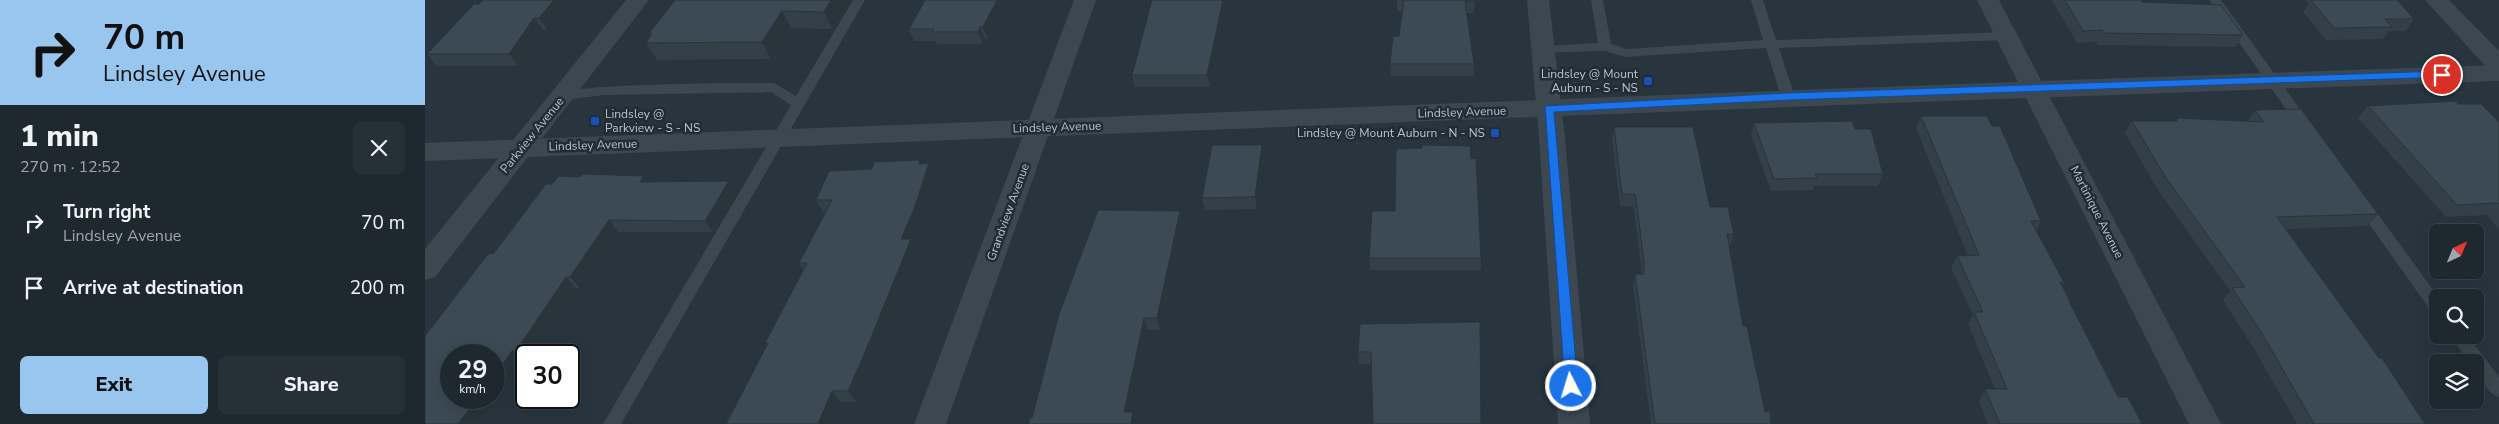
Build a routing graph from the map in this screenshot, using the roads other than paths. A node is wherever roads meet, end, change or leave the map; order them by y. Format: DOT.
graph roads {
  1 [pos="639,0"];
  2 [pos="859,0"];
  3 [pos="1085,0"];
  4 [pos="1538,0"];
  5 [pos="1597,0"];
  6 [pos="1757,0"];
  7 [pos="1988,0"];
  8 [pos="2215,0"];
  9 [pos="2437,0"];
  10 [pos="2006,36"];
  11 [pos="1771,44"];
  12 [pos="1603,46"];
  13 [pos="1541,50"];
  14 [pos="2499,65"];
  15 [pos="2499,73"];
  16 [pos="2272,80"];
  17 [pos="2033,89"];
  18 [pos="564,94"];
  19 [pos="1788,96"];
  20 [pos="798,103"];
  21 [pos="1549,109"];
  22 [pos="1039,128"];
  23 [pos="2312,135"];
  24 [pos="779,137"];
  25 [pos="522,148"];
  26 [pos="425,152"];
  27 [pos="2352,190"];
  28 [pos="425,269"];
  29 [pos="2429,295"];
  30 [pos="2465,344"];
  31 [pos="2499,390"];
  32 [pos="612,424"];
  33 [pos="930,424"];
  34 [pos="1574,424"];
  35 [pos="2205,424"];
  1 -- 18 [label="street, Parkview Avenue"];
  2 -- 20 [label="lane"];
  3 -- 22 [label="street, Grandview Avenue"];
  4 -- 13 [label="street"];
  5 -- 12 [label="lane"];
  6 -- 11 [label="lane"];
  7 -- 10 [label="street, Martinique Avenue"];
  8 -- 16 [label="lane"];
  9 -- 14 [label="street"];
  10 -- 11 [label="lane"];
  10 -- 17 [label="street, Martinique Avenue"];
  11 -- 12 [label="lane"];
  11 -- 19 [label="lane"];
  12 -- 13 [label="lane"];
  13 -- 21 [label="street"];
  15 -- 16 [label="street, Lindsley Avenue"];
  16 -- 17 [label="street, Lindsley Avenue"];
  16 -- 23 [label="lane"];
  17 -- 19 [label="street, Lindsley Avenue"];
  17 -- 35 [label="street, Martinique Avenue"];
  18 -- 20 [label="lane"];
  18 -- 25 [label="street, Parkview Avenue"];
  19 -- 21 [label="street, Lindsley Avenue"];
  20 -- 24 [label="lane"];
  21 -- 22 [label="street, Lindsley Avenue"];
  21 -- 34 [label="street"];
  22 -- 24 [label="street, Lindsley Avenue"];
  22 -- 33 [label="street, Grandview Avenue"];
  24 -- 25 [label="street, Lindsley Avenue"];
  24 -- 32 [label="lane"];
  25 -- 26 [label="street, Lindsley Avenue"];
  25 -- 28 [label="street, Parkview Avenue"];
  27 -- 29 [label="lane"];
  30 -- 31 [label="lane"];
}
